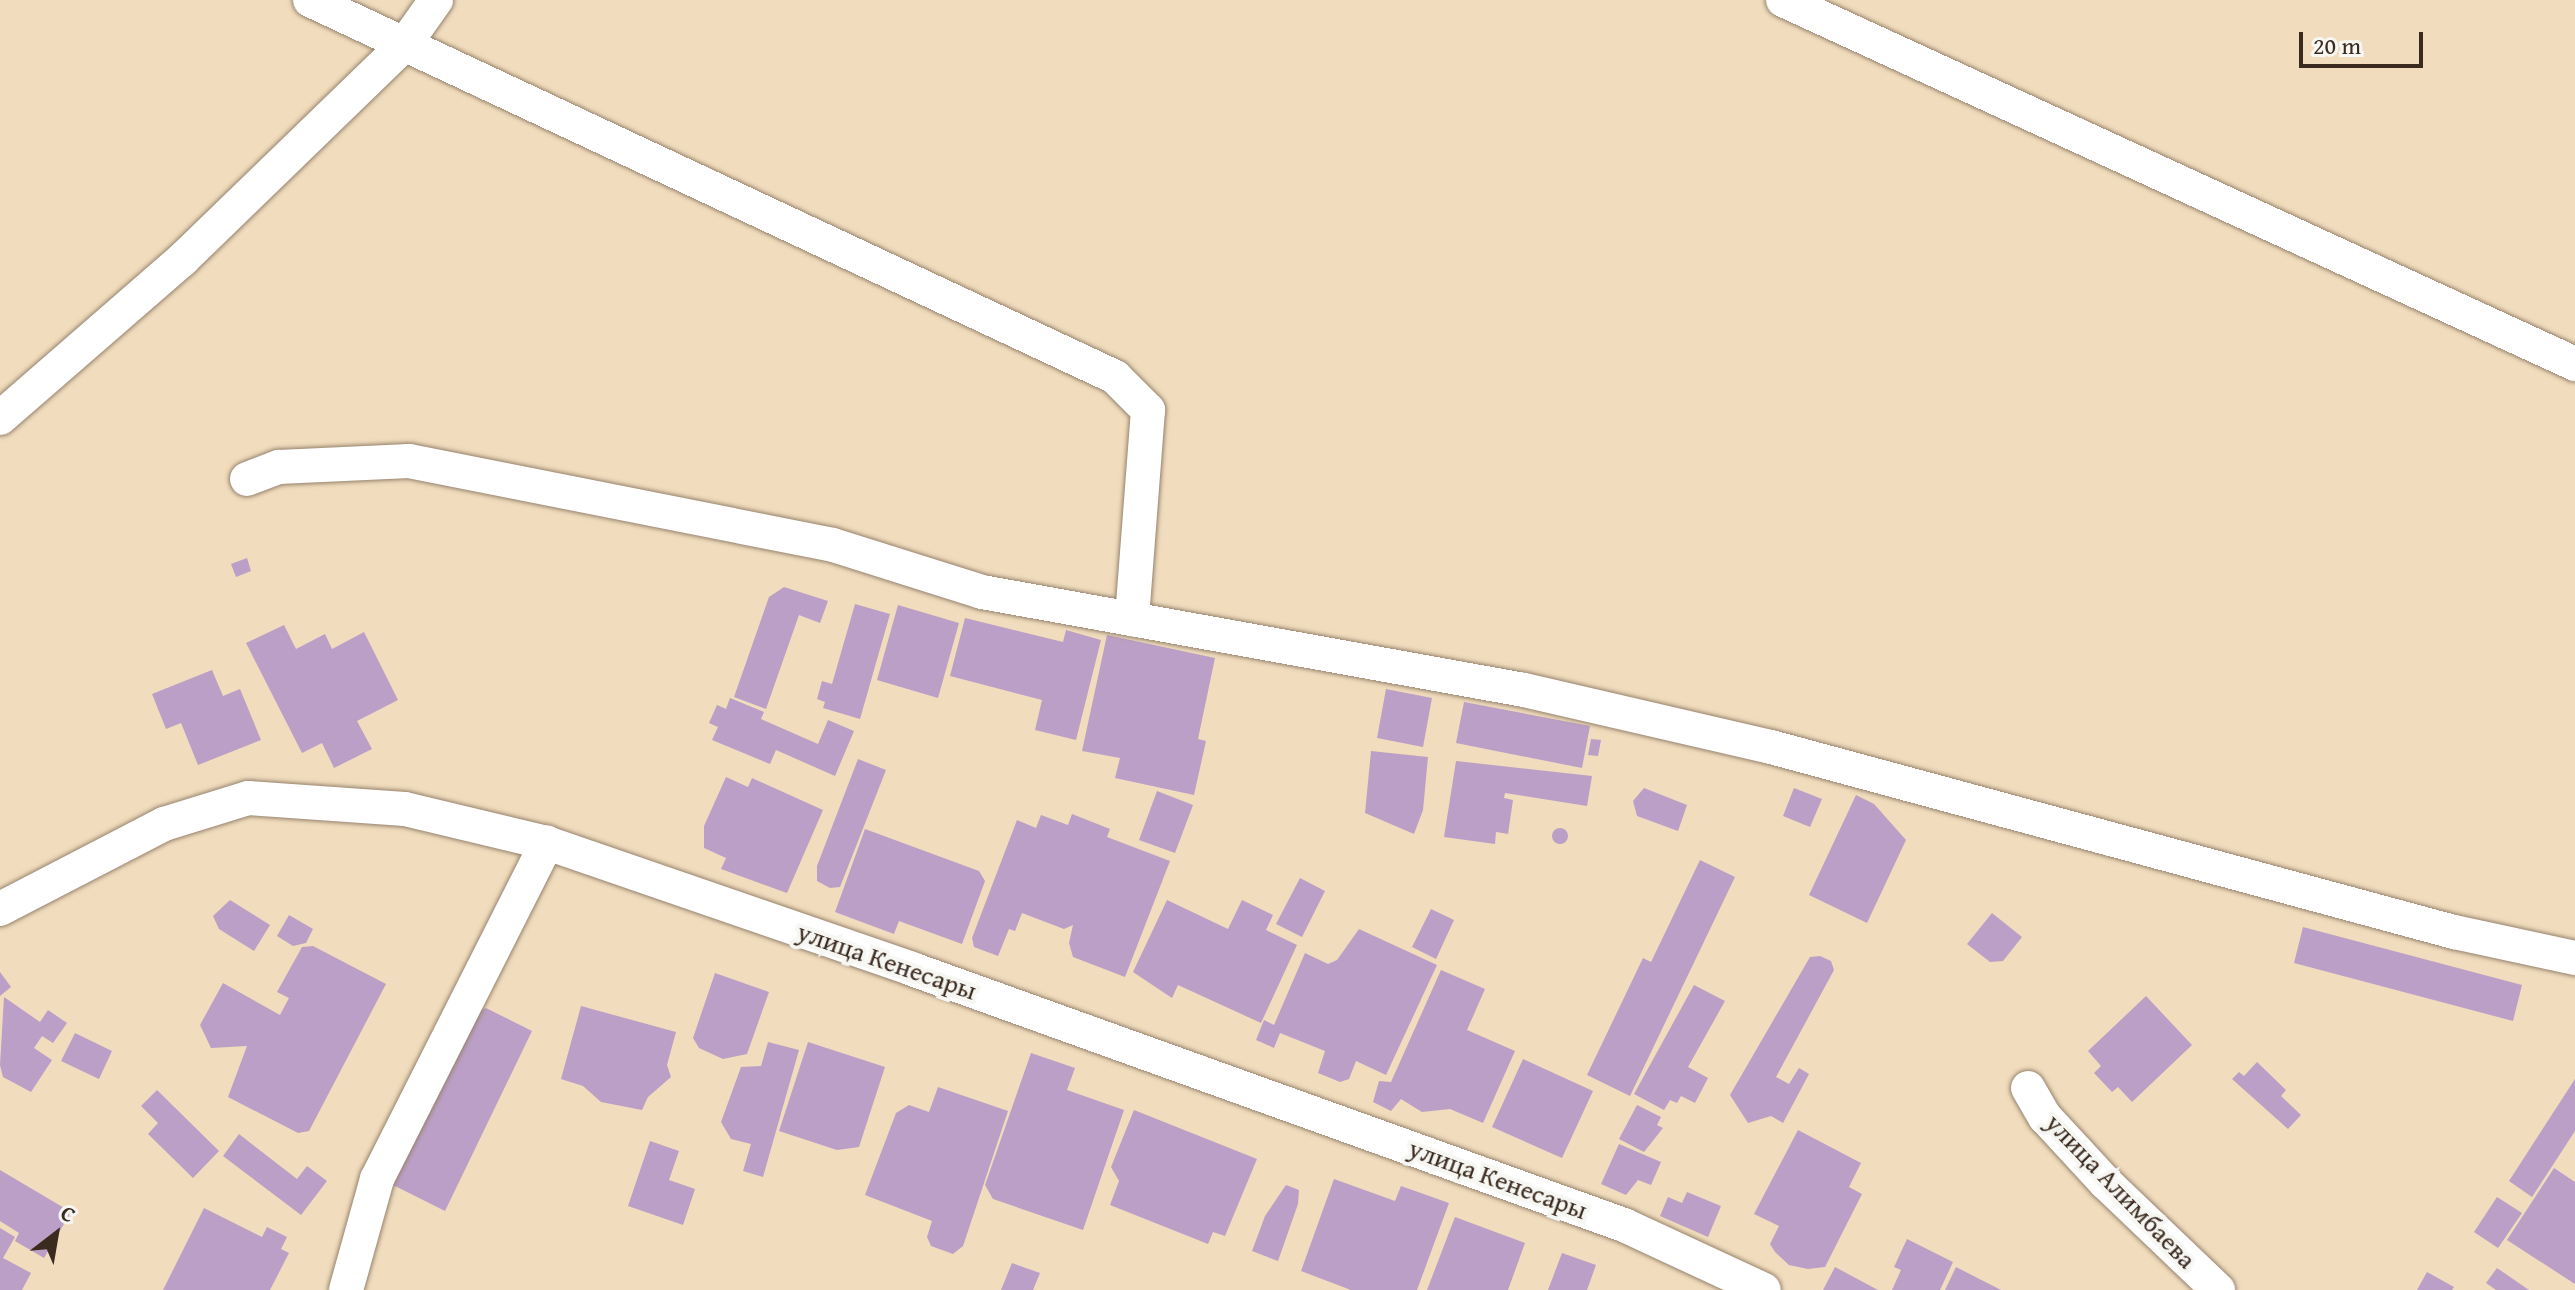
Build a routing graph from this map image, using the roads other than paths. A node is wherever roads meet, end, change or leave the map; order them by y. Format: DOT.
graph roads {
  1 [pos="310,0"];
  2 [pos="436,0"];
  3 [pos="1783,0"];
  4 [pos="405,44"];
  5 [pos="2575,364"];
  6 [pos="0,418"];
  7 [pos="247,479"];
  8 [pos="1132,619"];
  9 [pos="547,843"];
  10 [pos="0,909"];
  11 [pos="2575,958"];
  12 [pos="2028,1088"];
  13 [pos="346,1290"];
  14 [pos="1764,1290"];
  15 [pos="2218,1290"];
  1 -- 4 [label="street"];
  2 -- 4 [label="street"];
  3 -- 5 [label="street"];
  4 -- 6 [label="street"];
  4 -- 8 [label="street"];
  7 -- 8 [label="street"];
  8 -- 11 [label="street"];
  9 -- 10 [label="street, улица Кенесары"];
  9 -- 13 [label="street"];
  9 -- 14 [label="street, улица Кенесары"];
  12 -- 15 [label="street, улица Алимбаева"];
}
